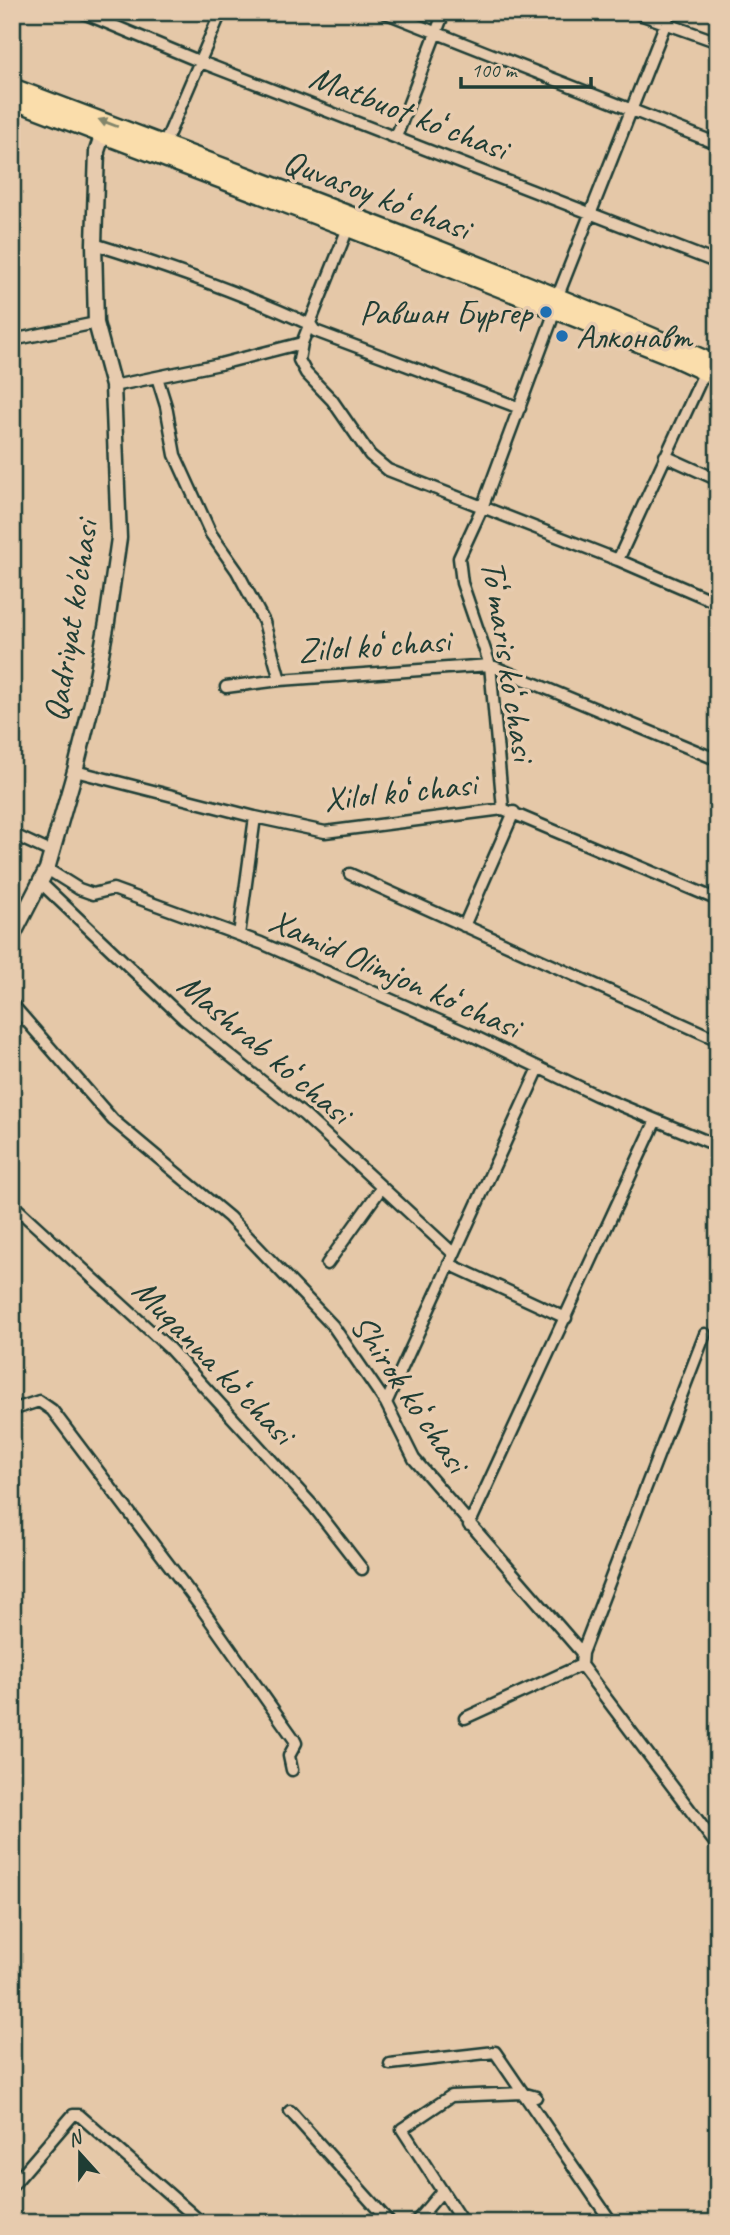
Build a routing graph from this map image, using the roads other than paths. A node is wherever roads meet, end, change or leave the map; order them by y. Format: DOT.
graph roads {
  1 [pos="81,12"];
  2 [pos="221,12"];
  3 [pos="384,12"];
  4 [pos="444,12"];
  5 [pos="634,12"];
  6 [pos="668,18"];
  7 [pos="436,33"];
  8 [pos="718,42"];
  9 [pos="201,62"];
  10 [pos="12,87"];
  11 [pos="12,100"];
  12 [pos="632,111"];
  13 [pos="102,136"];
  14 [pos="396,137"];
  15 [pos="718,144"];
  16 [pos="164,145"];
  17 [pos="592,213"];
  18 [pos="352,230"];
  19 [pos="94,244"];
  20 [pos="718,263"];
  21 [pos="555,304"];
  22 [pos="96,323"];
  23 [pos="311,325"];
  24 [pos="12,340"];
  25 [pos="302,343"];
  26 [pos="709,370"];
  27 [pos="157,377"];
  28 [pos="113,386"];
  29 [pos="520,408"];
  30 [pos="665,456"];
  31 [pos="718,480"];
  32 [pos="482,508"];
  33 [pos="618,560"];
  34 [pos="718,603"];
  35 [pos="490,665"];
  36 [pos="280,680"];
  37 [pos="226,687"];
  38 [pos="718,760"];
  39 [pos="75,771"];
  40 [pos="503,808"];
  41 [pos="514,812"];
  42 [pos="255,817"];
  43 [pos="12,834"];
  44 [pos="52,853"];
  45 [pos="350,874"];
  46 [pos="44,876"];
  47 [pos="718,900"];
  48 [pos="464,926"];
  49 [pos="239,934"];
  50 [pos="12,937"];
  51 [pos="12,1004"];
  52 [pos="718,1040"];
  53 [pos="539,1068"];
  54 [pos="656,1120"];
  55 [pos="718,1146"];
  56 [pos="382,1187"];
  57 [pos="12,1204"];
  58 [pos="452,1259"];
  59 [pos="327,1264"];
  60 [pos="566,1318"];
  61 [pos="705,1334"];
  62 [pos="386,1403"];
  63 [pos="12,1410"];
  64 [pos="469,1525"];
  65 [pos="362,1569"];
  66 [pos="582,1653"];
  67 [pos="581,1665"];
  68 [pos="465,1718"];
  69 [pos="292,1770"];
  70 [pos="718,1847"];
  71 [pos="390,2064"];
  72 [pos="522,2093"];
  73 [pos="536,2097"];
  74 [pos="290,2111"];
  75 [pos="12,2186"];
  76 [pos="442,2192"];
  77 [pos="202,2223"];
  78 [pos="390,2223"];
  79 [pos="415,2223"];
  80 [pos="463,2223"];
  81 [pos="612,2223"];
  1 -- 9 [label="street, Matbuot koʻchasi"];
  2 -- 9 [label="street"];
  3 -- 7 [label="street"];
  4 -- 7 [label="street"];
  5 -- 6 [label="street"];
  6 -- 8 [label="street"];
  6 -- 12 [label="street, Toʻmaris koʻchasi"];
  7 -- 12 [label="street"];
  7 -- 14 [label="street"];
  9 -- 14 [label="street, Matbuot koʻchasi"];
  9 -- 16 [label="street"];
  16 -- 10 [label="main road, Quvasoy koʻchasi, one-way"];
  11 -- 13 [label="main road, Quvasoy koʻchasi"];
  12 -- 15 [label="street"];
  12 -- 17 [label="street, Toʻmaris koʻchasi"];
  13 -- 18 [label="main road, Quvasoy koʻchasi"];
  13 -- 19 [label="street, Qadriyat ko'chasi"];
  14 -- 17 [label="street, Matbuot koʻchasi"];
  16 -- 21 [label="main road, Quvasoy koʻchasi"];
  17 -- 20 [label="street, Matbuot koʻchasi"];
  17 -- 21 [label="street, Toʻmaris koʻchasi"];
  18 -- 21 [label="main road, Quvasoy koʻchasi"];
  18 -- 23 [label="street"];
  19 -- 22 [label="street, Qadriyat ko'chasi"];
  19 -- 23 [label="street"];
  21 -- 26 [label="main road, Quvasoy koʻchasi"];
  21 -- 26 [label="main road, Quvasoy koʻchasi"];
  21 -- 29 [label="street, Toʻmaris koʻchasi"];
  22 -- 24 [label="street"];
  22 -- 28 [label="street, Qadriyat ko'chasi"];
  23 -- 25 [label="street"];
  23 -- 29 [label="street"];
  25 -- 27 [label="street"];
  25 -- 32 [label="street"];
  26 -- 30 [label="street"];
  27 -- 28 [label="street"];
  27 -- 36 [label="street"];
  28 -- 39 [label="street, Qadriyat ko'chasi"];
  29 -- 32 [label="street, Toʻmaris koʻchasi"];
  30 -- 31 [label="street"];
  30 -- 33 [label="street"];
  32 -- 33 [label="street"];
  32 -- 35 [label="street, Toʻmaris koʻchasi"];
  33 -- 34 [label="street"];
  35 -- 36 [label="street, Zilol koʻchasi"];
  35 -- 38 [label="street, Zilol koʻchasi"];
  35 -- 40 [label="street, Toʻmaris koʻchasi"];
  36 -- 37 [label="street, Zilol koʻchasi"];
  39 -- 42 [label="street, Xilol koʻchasi"];
  39 -- 44 [label="street, Qadriyat ko'chasi"];
  40 -- 41 [label="street, Xilol koʻchasi"];
  40 -- 42 [label="street, Xilol koʻchasi"];
  41 -- 47 [label="street, Xilol koʻchasi"];
  41 -- 48 [label="street"];
  42 -- 49 [label="street"];
  43 -- 44 [label="street"];
  44 -- 46 [label="street, Qadriyat ko'chasi"];
  45 -- 48 [label="street"];
  46 -- 49 [label="street, Xamid Olimjon koʻchasi"];
  46 -- 50 [label="street, Qadriyat ko'chasi"];
  46 -- 56 [label="street, Mashrab koʻchasi"];
  48 -- 52 [label="street"];
  49 -- 53 [label="street, Xamid Olimjon koʻchasi"];
  51 -- 62 [label="street, Shirok koʻchasi"];
  53 -- 54 [label="street, Xamid Olimjon koʻchasi"];
  53 -- 58 [label="street"];
  54 -- 55 [label="street, Xamid Olimjon koʻchasi"];
  54 -- 60 [label="street"];
  56 -- 58 [label="street, Mashrab koʻchasi"];
  56 -- 59 [label="street"];
  57 -- 65 [label="street, Muqanna koʻchasi"];
  58 -- 60 [label="street, Mashrab koʻchasi"];
  58 -- 62 [label="street"];
  60 -- 64 [label="street"];
  61 -- 66 [label="street"];
  62 -- 64 [label="street, Shirok koʻchasi"];
  63 -- 69 [label="street"];
  64 -- 66 [label="street, Shirok koʻchasi"];
  66 -- 67 [label="street"];
  67 -- 68 [label="street"];
  67 -- 70 [label="street"];
  71 -- 72 [label="street"];
  72 -- 73 [label="street"];
  72 -- 76 [label="street"];
  72 -- 81 [label="street"];
  74 -- 78 [label="street"];
  75 -- 77 [label="street"];
  76 -- 79 [label="street"];
  76 -- 80 [label="street"];
}
